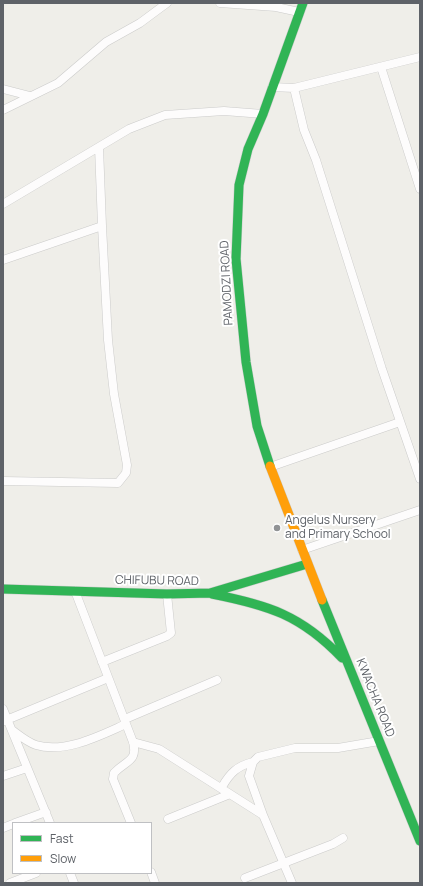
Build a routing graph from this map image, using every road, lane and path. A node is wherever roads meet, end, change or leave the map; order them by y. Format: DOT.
graph roads {
  1 [pos="167,3"];
  2 [pos="220,3"];
  3 [pos="301,7"];
  4 [pos="420,57"];
  5 [pos="381,67"];
  6 [pos="272,87"];
  7 [pos="294,88"];
  8 [pos="3,89"];
  9 [pos="30,96"];
  10 [pos="3,110"];
  11 [pos="262,114"];
  12 [pos="99,147"];
  13 [pos="420,188"];
  14 [pos="3,204"];
  15 [pos="102,226"];
  16 [pos="3,260"];
  17 [pos="400,422"];
  18 [pos="270,467"];
  19 [pos="420,478"];
  20 [pos="3,481"];
  21 [pos="420,510"];
  22 [pos="302,550"];
  23 [pos="307,564"];
  24 [pos="3,589"];
  25 [pos="75,590"];
  26 [pos="210,593"];
  27 [pos="167,594"];
  28 [pos="102,662"];
  29 [pos="348,664"];
  30 [pos="108,678"];
  31 [pos="217,680"];
  32 [pos="3,709"];
  33 [pos="5,721"];
  34 [pos="125,722"];
  35 [pos="12,730"];
  36 [pos="379,741"];
  37 [pos="133,742"];
  38 [pos="252,762"];
  39 [pos="26,768"];
  40 [pos="3,776"];
  41 [pos="222,787"];
  42 [pos="230,794"];
  43 [pos="46,812"];
  44 [pos="263,815"];
  45 [pos="168,819"];
  46 [pos="17,822"];
  47 [pos="50,822"];
  48 [pos="131,822"];
  49 [pos="343,838"];
  50 [pos="420,841"];
  51 [pos="283,863"];
  52 [pos="33,874"];
  53 [pos="245,878"];
  54 [pos="10,883"];
  55 [pos="292,883"];
  1 -- 9 [label="street"];
  2 -- 3 [label="street"];
  3 -- 6 [label="main road, PAMODZI ROAD"];
  4 -- 5 [label="street"];
  5 -- 7 [label="street"];
  5 -- 13 [label="street"];
  6 -- 7 [label="street"];
  6 -- 11 [label="main road, PAMODZI ROAD"];
  7 -- 17 [label="street"];
  8 -- 9 [label="street"];
  9 -- 10 [label="street"];
  11 -- 12 [label="street"];
  11 -- 18 [label="main road, PAMODZI ROAD"];
  12 -- 14 [label="street"];
  12 -- 15 [label="street"];
  15 -- 16 [label="street"];
  15 -- 20 [label="street"];
  17 -- 18 [label="street"];
  17 -- 19 [label="street"];
  18 -- 22 [label="main road, PAMODZI ROAD"];
  21 -- 22 [label="street"];
  22 -- 23 [label="main road, PAMODZI ROAD"];
  23 -- 26 [label="main road, CHIFUBU ROAD"];
  23 -- 29 [label="main road, KWACHA ROAD"];
  24 -- 25 [label="main road, CHIFUBU ROAD"];
  25 -- 27 [label="main road, CHIFUBU ROAD"];
  25 -- 28 [label="street"];
  26 -- 27 [label="main road, CHIFUBU ROAD"];
  26 -- 29 [label="main road"];
  27 -- 28 [label="street"];
  28 -- 30 [label="street"];
  29 -- 36 [label="main road, KWACHA ROAD"];
  30 -- 33 [label="street"];
  30 -- 34 [label="street"];
  31 -- 34 [label="street"];
  32 -- 33 [label="street"];
  33 -- 35 [label="street"];
  34 -- 35 [label="street"];
  34 -- 37 [label="street"];
  35 -- 39 [label="street"];
  36 -- 38 [label="street"];
  36 -- 50 [label="main road, KWACHA ROAD"];
  37 -- 41 [label="street"];
  37 -- 48 [label="street"];
  38 -- 41 [label="street"];
  38 -- 44 [label="street"];
  39 -- 40 [label="street"];
  39 -- 43 [label="street"];
  41 -- 42 [label="street"];
  42 -- 44 [label="street"];
  42 -- 45 [label="street"];
  43 -- 46 [label="street"];
  43 -- 47 [label="street"];
  44 -- 51 [label="street"];
  49 -- 51 [label="street"];
  51 -- 53 [label="street"];
  51 -- 55 [label="street"];
  52 -- 54 [label="street"];
}
